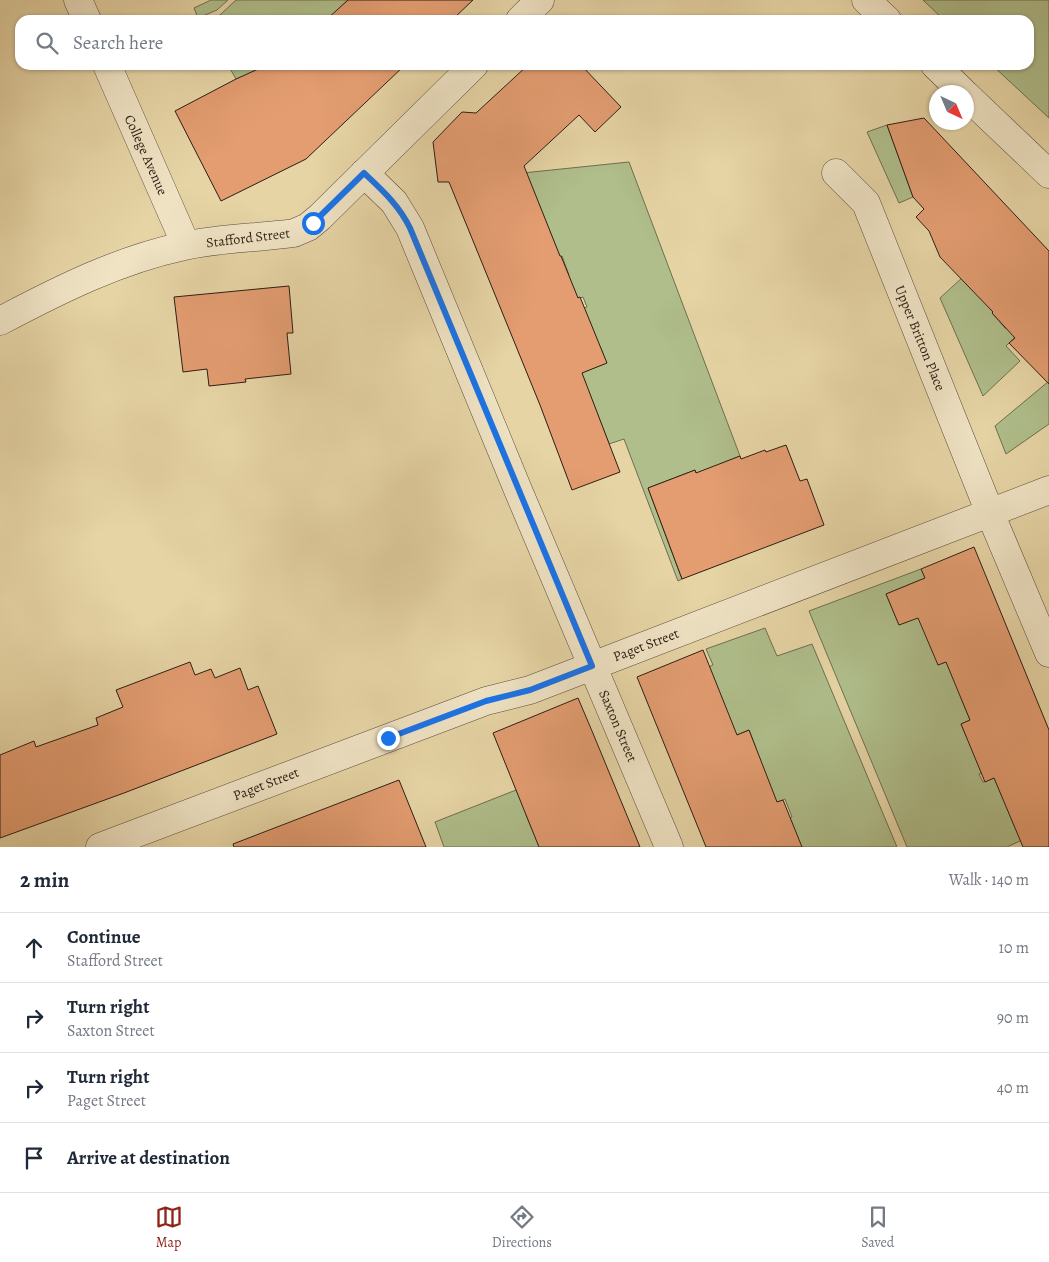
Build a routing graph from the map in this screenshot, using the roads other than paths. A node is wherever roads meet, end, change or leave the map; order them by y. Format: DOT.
graph roads {
  1 [pos="78,0"];
  2 [pos="540,0"];
  3 [pos="866,0"];
  4 [pos="85,15"];
  5 [pos="525,15"];
  6 [pos="882,15"];
  7 [pos="109,70"];
  8 [pos="469,70"];
  9 [pos="940,70"];
  10 [pos="956,85"];
  11 [pos="974,104"];
  12 [pos="364,173"];
  13 [pos="836,173"];
  14 [pos="1049,174"];
  15 [pos="186,245"];
  16 [pos="0,321"];
  17 [pos="1049,490"];
  18 [pos="990,513"];
  19 [pos="1049,653"];
  20 [pos="592,666"];
  21 [pos="100,847"];
  22 [pos="669,847"];
  1 -- 4 [label="street"];
  2 -- 5 [label="street"];
  3 -- 6 [label="street"];
  7 -- 15 [label="street, College Avenue"];
  8 -- 12 [label="street, Stafford Street"];
  9 -- 10 [label="street"];
  11 -- 14 [label="street"];
  12 -- 15 [label="street, Stafford Street"];
  12 -- 20 [label="street, Saxton Street"];
  13 -- 18 [label="street, Upper Britton Place"];
  15 -- 16 [label="street, Stafford Street"];
  17 -- 18 [label="street, Paget Street"];
  18 -- 19 [label="street, Upper Britton Place"];
  18 -- 20 [label="street, Paget Street"];
  20 -- 21 [label="street, Paget Street"];
  20 -- 22 [label="street, Saxton Street"];
}
